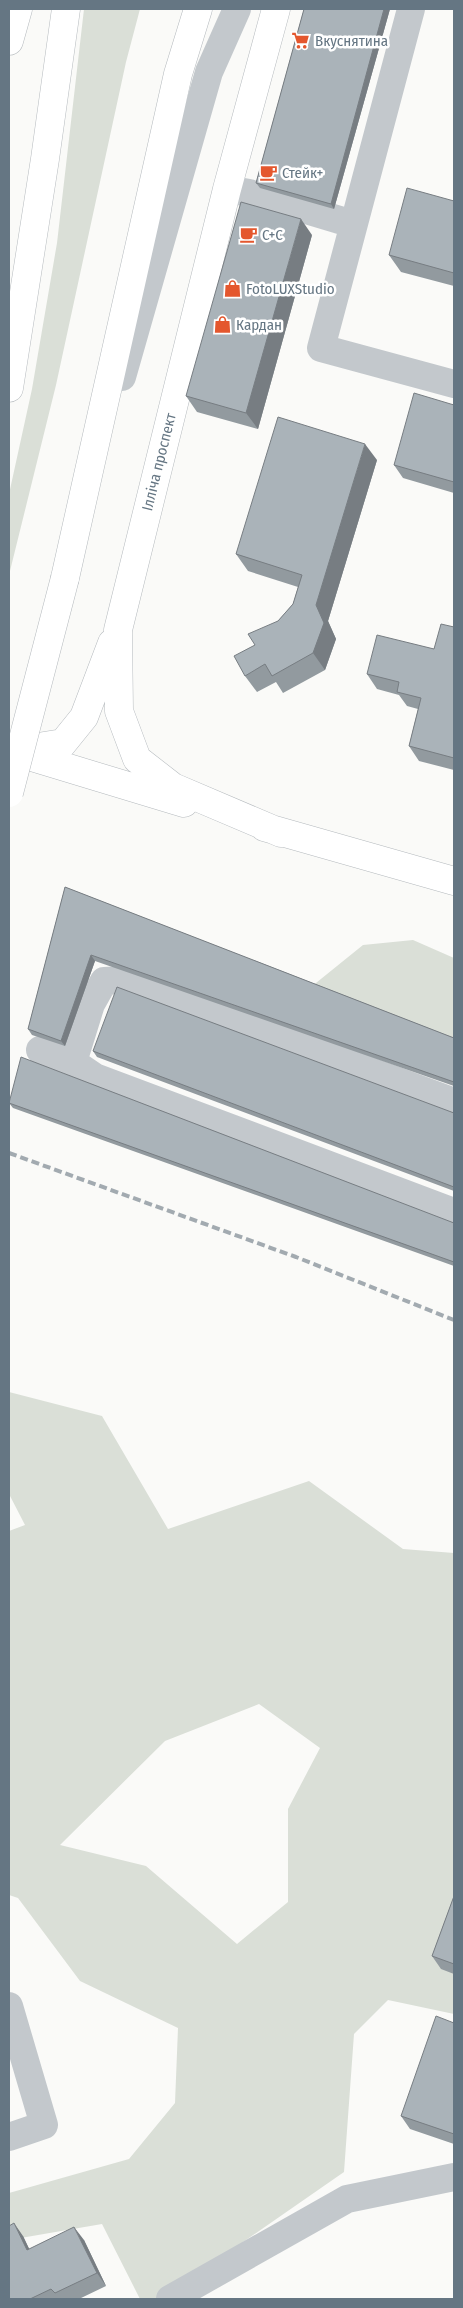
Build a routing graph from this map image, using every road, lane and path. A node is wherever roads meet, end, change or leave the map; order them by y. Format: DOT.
graph roads {
  1 [pos="18,9"];
  2 [pos="66,9"];
  3 [pos="190,9"];
  4 [pos="198,9"];
  5 [pos="237,9"];
  6 [pos="276,9"];
  7 [pos="411,9"];
  8 [pos="9,41"];
  9 [pos="178,74"];
  10 [pos="227,189"];
  11 [pos="353,224"];
  12 [pos="454,384"];
  13 [pos="9,388"];
  14 [pos="65,578"];
  15 [pos="118,630"];
  16 [pos="11,750"];
  17 [pos="9,793"];
  18 [pos="281,832"];
  19 [pos="454,881"];
  20 [pos="40,1050"];
  21 [pos="73,1062"];
  22 [pos="454,1102"];
  23 [pos="454,1212"];
  24 [pos="9,2006"];
  25 [pos="9,2137"];
  26 [pos="454,2177"];
  27 [pos="170,2299"];
  1 -- 8 [label="main road"];
  2 -- 13 [label="main road"];
  3 -- 9 [label="main road"];
  4 -- 9 [label="main road"];
  5 -- 14 [label="lane"];
  6 -- 10 [label="main road, Ілліча проспект"];
  7 -- 11 [label="lane"];
  9 -- 14 [label="main road"];
  10 -- 11 [label="lane"];
  10 -- 15 [label="main road, Ілліча проспект"];
  11 -- 12 [label="lane"];
  14 -- 17 [label="main road, bridge"];
  15 -- 16 [label="main road"];
  15 -- 18 [label="main road, Ілліча проспект"];
  16 -- 18 [label="main road"];
  18 -- 19 [label="main road"];
  20 -- 21 [label="lane"];
  21 -- 22 [label="lane"];
  21 -- 23 [label="lane"];
  24 -- 25 [label="lane"];
  26 -- 27 [label="lane"];
}
